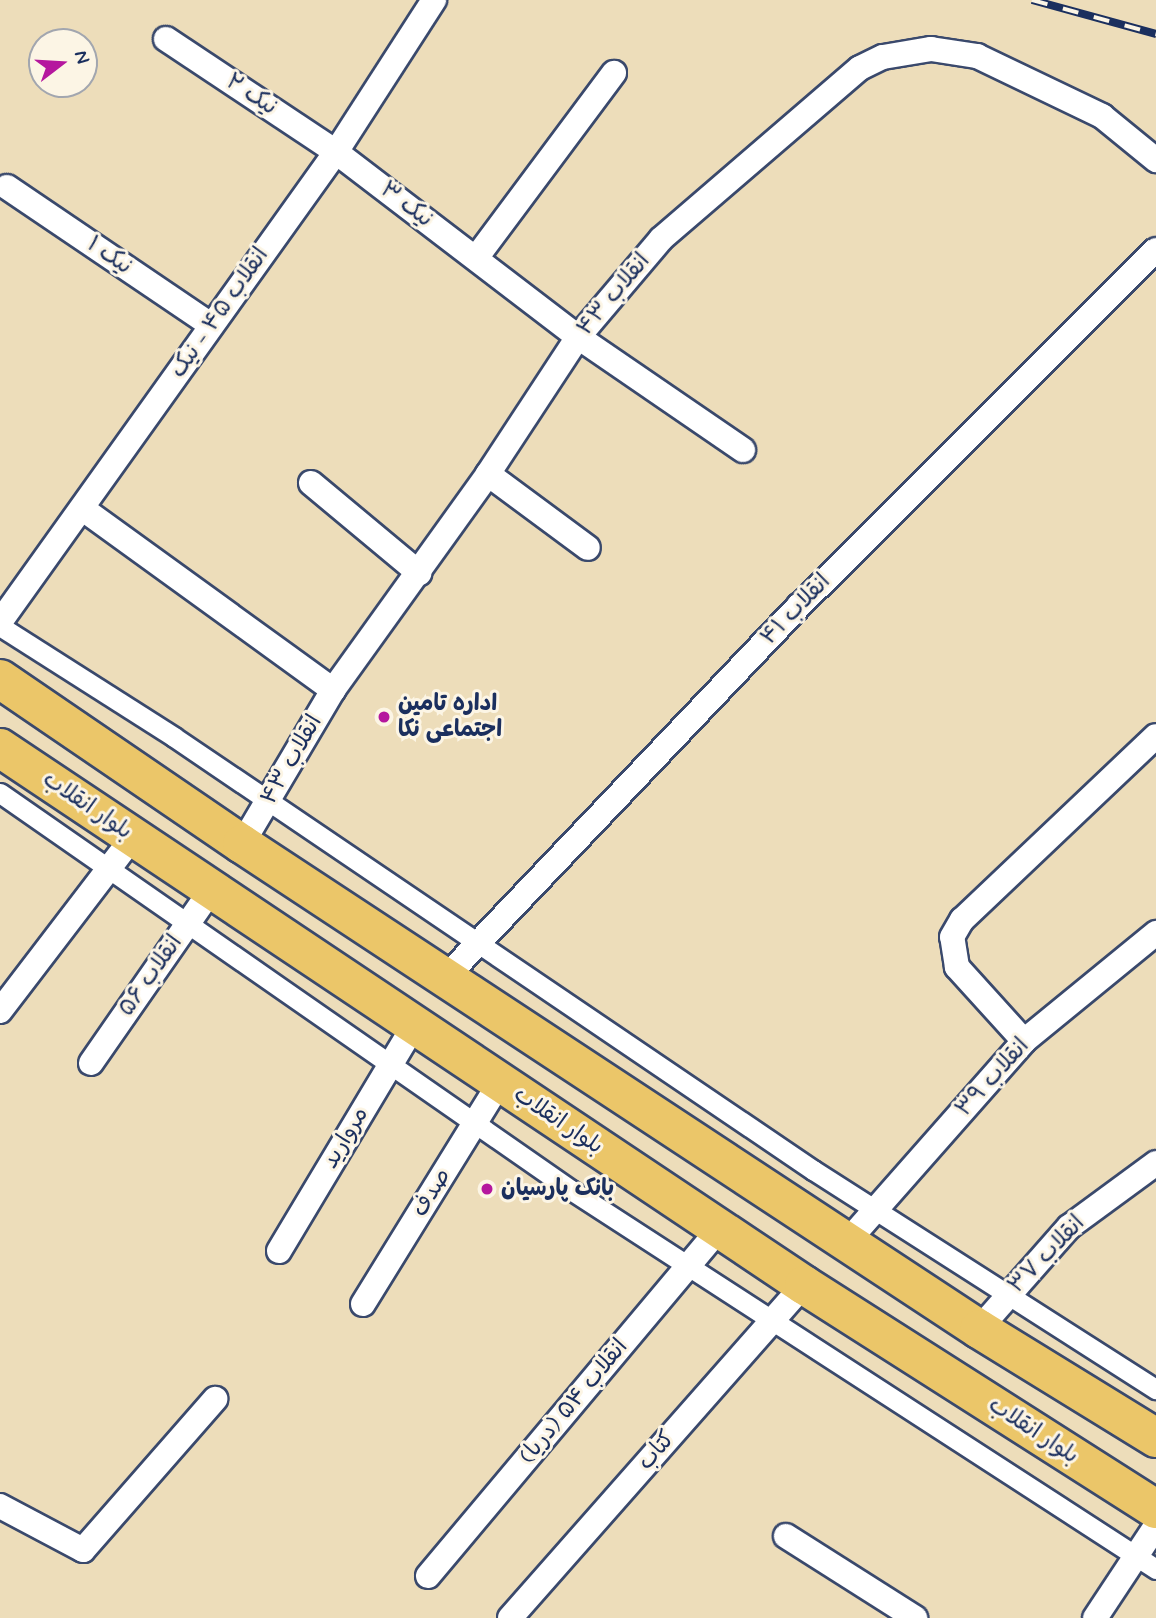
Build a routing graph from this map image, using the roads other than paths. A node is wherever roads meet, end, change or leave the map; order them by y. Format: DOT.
graph roads {
  1 [pos="434,0"];
  2 [pos="166,39"];
  3 [pos="614,73"];
  4 [pos="336,152"];
  5 [pos="1156,160"];
  6 [pos="7,187"];
  7 [pos="1156,250"];
  8 [pos="476,258"];
  9 [pos="211,326"];
  10 [pos="578,337"];
  11 [pos="743,450"];
  12 [pos="488,474"];
  13 [pos="311,483"];
  14 [pos="83,509"];
  15 [pos="587,548"];
  16 [pos="419,573"];
  17 [pos="0,624"];
  18 [pos="0,679"];
  19 [pos="333,690"];
  20 [pos="1156,736"];
  21 [pos="0,748"];
  22 [pos="0,793"];
  23 [pos="268,802"];
  24 [pos="133,837"];
  25 [pos="242,844"];
  26 [pos="109,869"];
  27 [pos="212,889"];
  28 [pos="188,924"];
  29 [pos="1156,933"];
  30 [pos="479,943"];
  31 [pos="445,978"];
  32 [pos="0,1011"];
  33 [pos="414,1025"];
  34 [pos="1024,1041"];
  35 [pos="90,1063"];
  36 [pos="390,1065"];
  37 [pos="500,1082"];
  38 [pos="475,1123"];
  39 [pos="1156,1163"];
  40 [pos="876,1210"];
  41 [pos="720,1228"];
  42 [pos="847,1242"];
  43 [pos="279,1251"];
  44 [pos="688,1266"];
  45 [pos="804,1285"];
  46 [pos="1009,1295"];
  47 [pos="363,1304"];
  48 [pos="773,1321"];
  49 [pos="979,1329"];
  50 [pos="1156,1389"];
  51 [pos="215,1399"];
  52 [pos="1156,1438"];
  53 [pos="1146,1498"];
  54 [pos="0,1506"];
  55 [pos="1156,1526"];
  56 [pos="786,1536"];
  57 [pos="1146,1563"];
  58 [pos="428,1576"];
  59 [pos="510,1618"];
  60 [pos="915,1618"];
  61 [pos="1095,1618"];
  1 -- 4 [label="street, انقلاب ۴۵ - نیک"];
  2 -- 4 [label="street, نیک ۲"];
  3 -- 8 [label="street"];
  4 -- 8 [label="street, نیک ۳"];
  4 -- 9 [label="street, انقلاب ۴۵ - نیک"];
  5 -- 10 [label="street, انقلاب ۴۳"];
  6 -- 9 [label="street, نیک ۱"];
  7 -- 30 [label="street, انقلاب ۴۱"];
  8 -- 10 [label="street, نیک ۳"];
  9 -- 14 [label="street, انقلاب ۴۵ - نیک"];
  10 -- 11 [label="street, نیک ۳"];
  10 -- 12 [label="street, انقلاب ۴۳"];
  12 -- 15 [label="street"];
  12 -- 16 [label="street, انقلاب ۴۳"];
  13 -- 16 [label="street"];
  14 -- 17 [label="street, انقلاب ۴۵ - نیک"];
  14 -- 19 [label="street"];
  16 -- 19 [label="street, انقلاب ۴۳"];
  17 -- 23 [label="street"];
  18 -- 25 [label="main road"];
  19 -- 23 [label="street, انقلاب ۴۳"];
  20 -- 34 [label="street"];
  21 -- 24 [label="main road, بلوار انقلاب"];
  22 -- 26 [label="street"];
  23 -- 25 [label="street, انقلاب ۴۳"];
  23 -- 30 [label="street"];
  24 -- 26 [label="street"];
  24 -- 27 [label="main road, بلوار انقلاب"];
  25 -- 31 [label="main road"];
  26 -- 28 [label="street"];
  26 -- 32 [label="street"];
  27 -- 28 [label="street, انقلاب ۵۶"];
  27 -- 33 [label="main road, بلوار انقلاب"];
  28 -- 35 [label="street, انقلاب ۵۶"];
  28 -- 36 [label="street"];
  29 -- 34 [label="street, انقلاب ۳۹"];
  30 -- 31 [label="street, انقلاب ۴۱"];
  30 -- 40 [label="street"];
  31 -- 42 [label="main road"];
  33 -- 36 [label="street, مروارید"];
  33 -- 37 [label="main road, بلوار انقلاب"];
  34 -- 40 [label="street, انقلاب ۳۹"];
  36 -- 38 [label="street"];
  36 -- 43 [label="street, مروارید"];
  37 -- 38 [label="street, صدف"];
  37 -- 41 [label="main road, بلوار انقلاب"];
  38 -- 44 [label="street"];
  38 -- 47 [label="street, صدف"];
  39 -- 46 [label="street, انقلاب ۳۷"];
  40 -- 42 [label="street, انقلاب ۳۹"];
  40 -- 46 [label="street"];
  41 -- 44 [label="street, انقلاب ۵۴ (دریا)"];
  41 -- 45 [label="main road, بلوار انقلاب"];
  42 -- 49 [label="main road"];
  44 -- 48 [label="street"];
  44 -- 58 [label="street, انقلاب ۵۴ (دریا)"];
  45 -- 48 [label="street, کتاب"];
  45 -- 53 [label="main road, بلوار انقلاب"];
  46 -- 49 [label="street, انقلاب ۳۷"];
  46 -- 50 [label="street"];
  48 -- 57 [label="street"];
  48 -- 59 [label="street, کتاب"];
  49 -- 52 [label="main road"];
  51 -- 54 [label="street"];
  55 -- 57 [label="street"];
  56 -- 60 [label="street"];
  57 -- 61 [label="street"];
}
